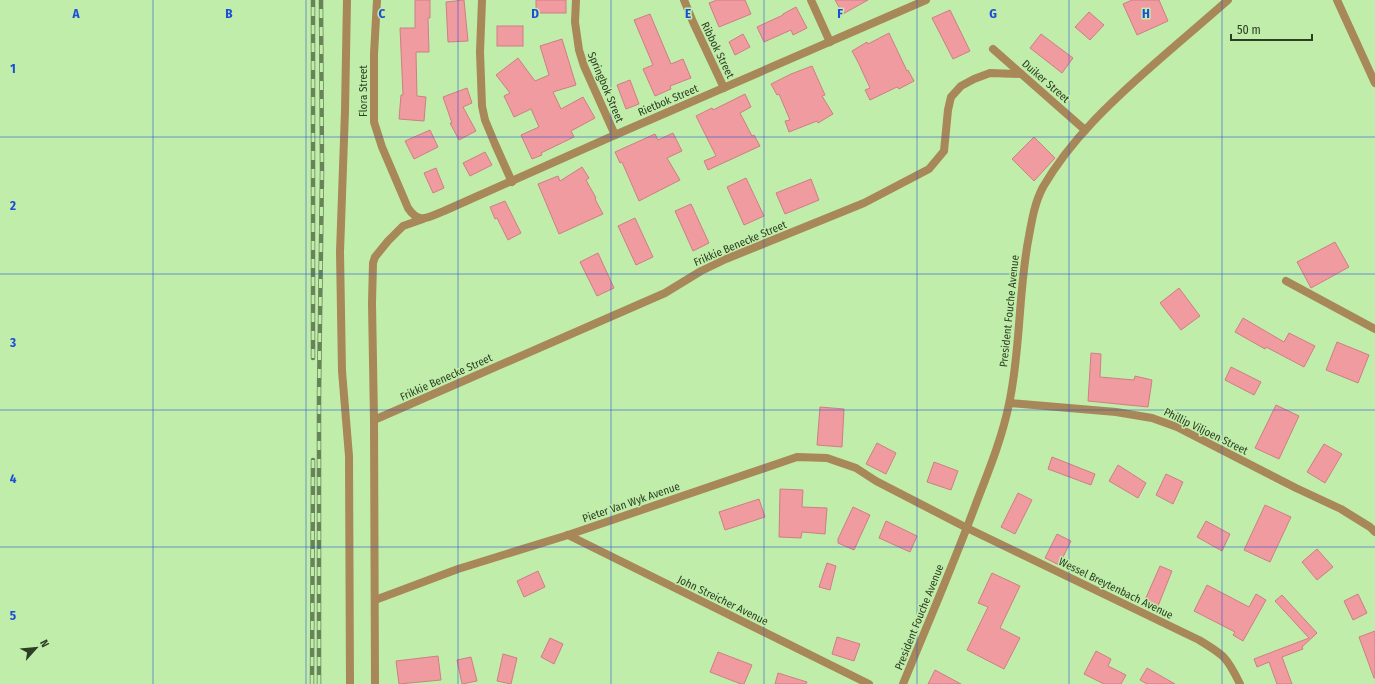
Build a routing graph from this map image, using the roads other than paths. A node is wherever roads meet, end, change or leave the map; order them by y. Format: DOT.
graph roads {
  1 [pos="347,0"];
  2 [pos="377,0"];
  3 [pos="482,0"];
  4 [pos="576,0"];
  5 [pos="684,0"];
  6 [pos="811,0"];
  7 [pos="926,0"];
  8 [pos="1228,0"];
  9 [pos="1337,0"];
  10 [pos="917,2"];
  11 [pos="830,42"];
  12 [pos="993,49"];
  13 [pos="1021,74"];
  14 [pos="1375,83"];
  15 [pos="724,88"];
  16 [pos="1084,130"];
  17 [pos="615,135"];
  18 [pos="512,182"];
  19 [pos="422,218"];
  20 [pos="1286,281"];
  21 [pos="1375,329"];
  22 [pos="1010,403"];
  23 [pos="374,420"];
  24 [pos="967,528"];
  25 [pos="1375,532"];
  26 [pos="568,535"];
  27 [pos="375,600"];
  28 [pos="350,684"];
  29 [pos="375,684"];
  30 [pos="869,684"];
  31 [pos="903,684"];
  32 [pos="1240,684"];
  1 -- 28 [label="street"];
  2 -- 19 [label="street, Flora Street"];
  3 -- 18 [label="street"];
  4 -- 17 [label="street, Springbok Street"];
  5 -- 15 [label="street, Ribbok Street"];
  6 -- 11 [label="street"];
  7 -- 10 [label="street, Rietbok Street"];
  8 -- 16 [label="street, President Fouche Avenue"];
  9 -- 14 [label="street"];
  10 -- 11 [label="street, Rietbok Street"];
  11 -- 15 [label="street, Rietbok Street"];
  12 -- 13 [label="street, Duiker Street"];
  13 -- 16 [label="street, Duiker Street"];
  13 -- 23 [label="street, Frikkie Benecke Street"];
  15 -- 17 [label="street, Rietbok Street"];
  16 -- 22 [label="street, President Fouche Avenue"];
  17 -- 18 [label="street, Rietbok Street"];
  18 -- 19 [label="street, Rietbok Street"];
  19 -- 23 [label="street, Rietbok Street"];
  20 -- 21 [label="street"];
  22 -- 24 [label="street, President Fouche Avenue"];
  22 -- 25 [label="street, Phillip Viljoen Street"];
  23 -- 27 [label="street, Rietbok Street"];
  24 -- 26 [label="street, Pieter Van Wyk Avenue"];
  24 -- 31 [label="street, President Fouche Avenue"];
  24 -- 32 [label="street, Wessel Breytenbach Avenue"];
  26 -- 27 [label="street, Pieter Van Wyk Avenue"];
  26 -- 30 [label="street, John Streicher Avenue"];
  27 -- 29 [label="street"];
}
